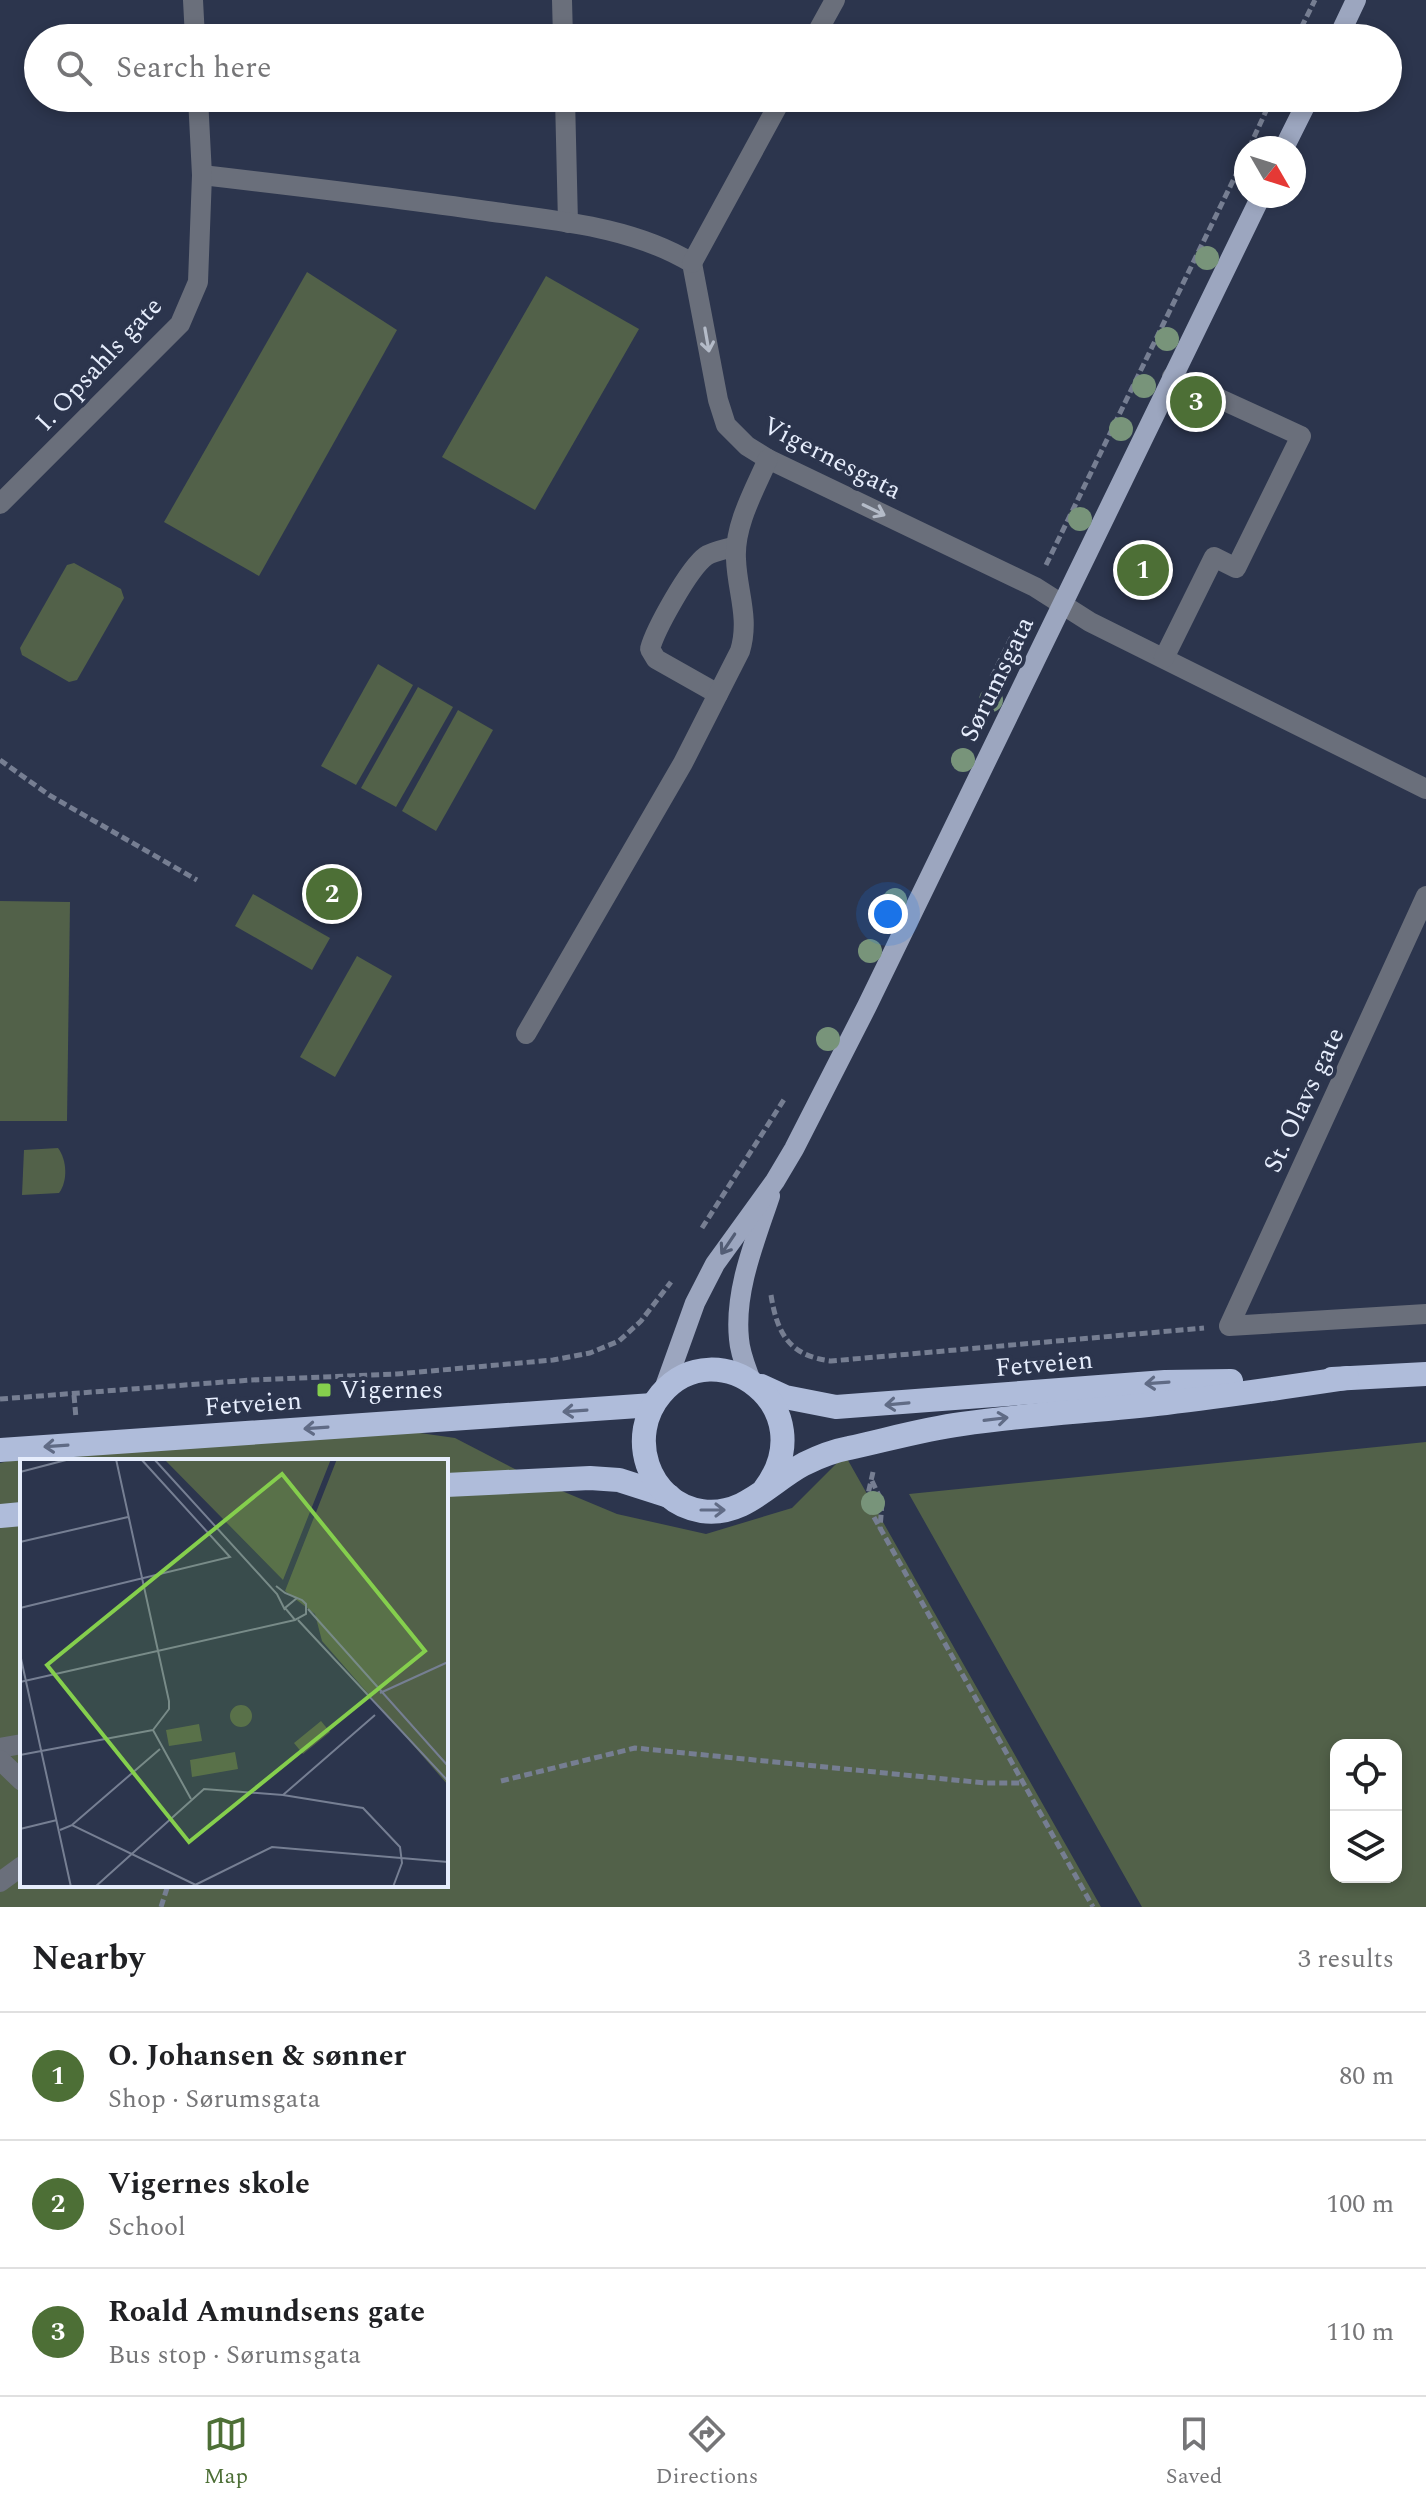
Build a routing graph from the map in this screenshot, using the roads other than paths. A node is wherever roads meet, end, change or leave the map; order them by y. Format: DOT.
graph roads {
  1 [pos="193,0"];
  2 [pos="562,0"];
  3 [pos="835,0"];
  4 [pos="1356,0"];
  5 [pos="194,24"];
  6 [pos="563,24"];
  7 [pos="822,24"];
  8 [pos="1345,24"];
  9 [pos="199,112"];
  10 [pos="565,112"];
  11 [pos="774,112"];
  12 [pos="1302,112"];
  13 [pos="1290,136"];
  14 [pos="202,175"];
  15 [pos="1255,208"];
  16 [pos="568,223"];
  17 [pos="692,263"];
  18 [pos="1172,377"];
  19 [pos="768,459"];
  20 [pos="5,493"];
  21 [pos="736,546"];
  22 [pos="1062,605"];
  23 [pos="1164,658"];
  24 [pos="718,694"];
  25 [pos="1426,789"];
  26 [pos="1426,896"];
  27 [pos="526,1034"];
  28 [pos="775,1181"];
  29 [pos="1426,1314"];
  30 [pos="1426,1374"];
  31 [pos="1347,1378"];
  32 [pos="751,1381"];
  33 [pos="658,1398"];
  34 [pos="0,1450"];
  35 [pos="448,1485"];
  36 [pos="764,1490"];
  37 [pos="669,1496"];
  38 [pos="20,1514"];
  39 [pos="0,1516"];
  40 [pos="20,1744"];
  41 [pos="0,1748"];
  42 [pos="0,1760"];
  43 [pos="20,1779"];
  44 [pos="20,1867"];
  45 [pos="0,1882"];
  1 -- 5 [label="street"];
  2 -- 6 [label="street"];
  3 -- 7 [label="street"];
  4 -- 8 [label="main road"];
  9 -- 14 [label="street, I. Opsahls gate"];
  10 -- 16 [label="street"];
  11 -- 17 [label="street"];
  12 -- 13 [label="main road"];
  14 -- 16 [label="street"];
  14 -- 20 [label="street, I. Opsahls gate"];
  15 -- 18 [label="main road, Sørumsgata"];
  16 -- 17 [label="street"];
  17 -- 19 [label="street, Vigernesgata, one-way"];
  18 -- 22 [label="main road, Sørumsgata"];
  18 -- 23 [label="street"];
  19 -- 21 [label="street"];
  19 -- 22 [label="street, Vigernesgata, one-way"];
  21 -- 24 [label="street"];
  21 -- 24 [label="street"];
  22 -- 23 [label="street, Vigernesgata"];
  22 -- 28 [label="main road, Sørumsgata"];
  23 -- 25 [label="street, Vigernesgata"];
  24 -- 27 [label="street"];
  26 -- 29 [label="street, St. Olavs gate"];
  28 -- 32 [label="main road, Sørumsgata"];
  28 -- 33 [label="main road, Sørumsgata, one-way"];
  30 -- 31 [label="highway, Fetveien"];
  31 -- 32 [label="highway, Fetveien, one-way"];
  36 -- 31 [label="highway, Fetveien, one-way"];
  32 -- 33 [label="highway"];
  32 -- 36 [label="highway"];
  33 -- 34 [label="highway, Fetveien, one-way"];
  33 -- 37 [label="highway"];
  35 -- 37 [label="highway"];
  37 -- 36 [label="highway, one-way"];
  38 -- 39 [label="highway"];
  40 -- 41 [label="street"];
  42 -- 43 [label="street"];
  44 -- 45 [label="street"];
}
